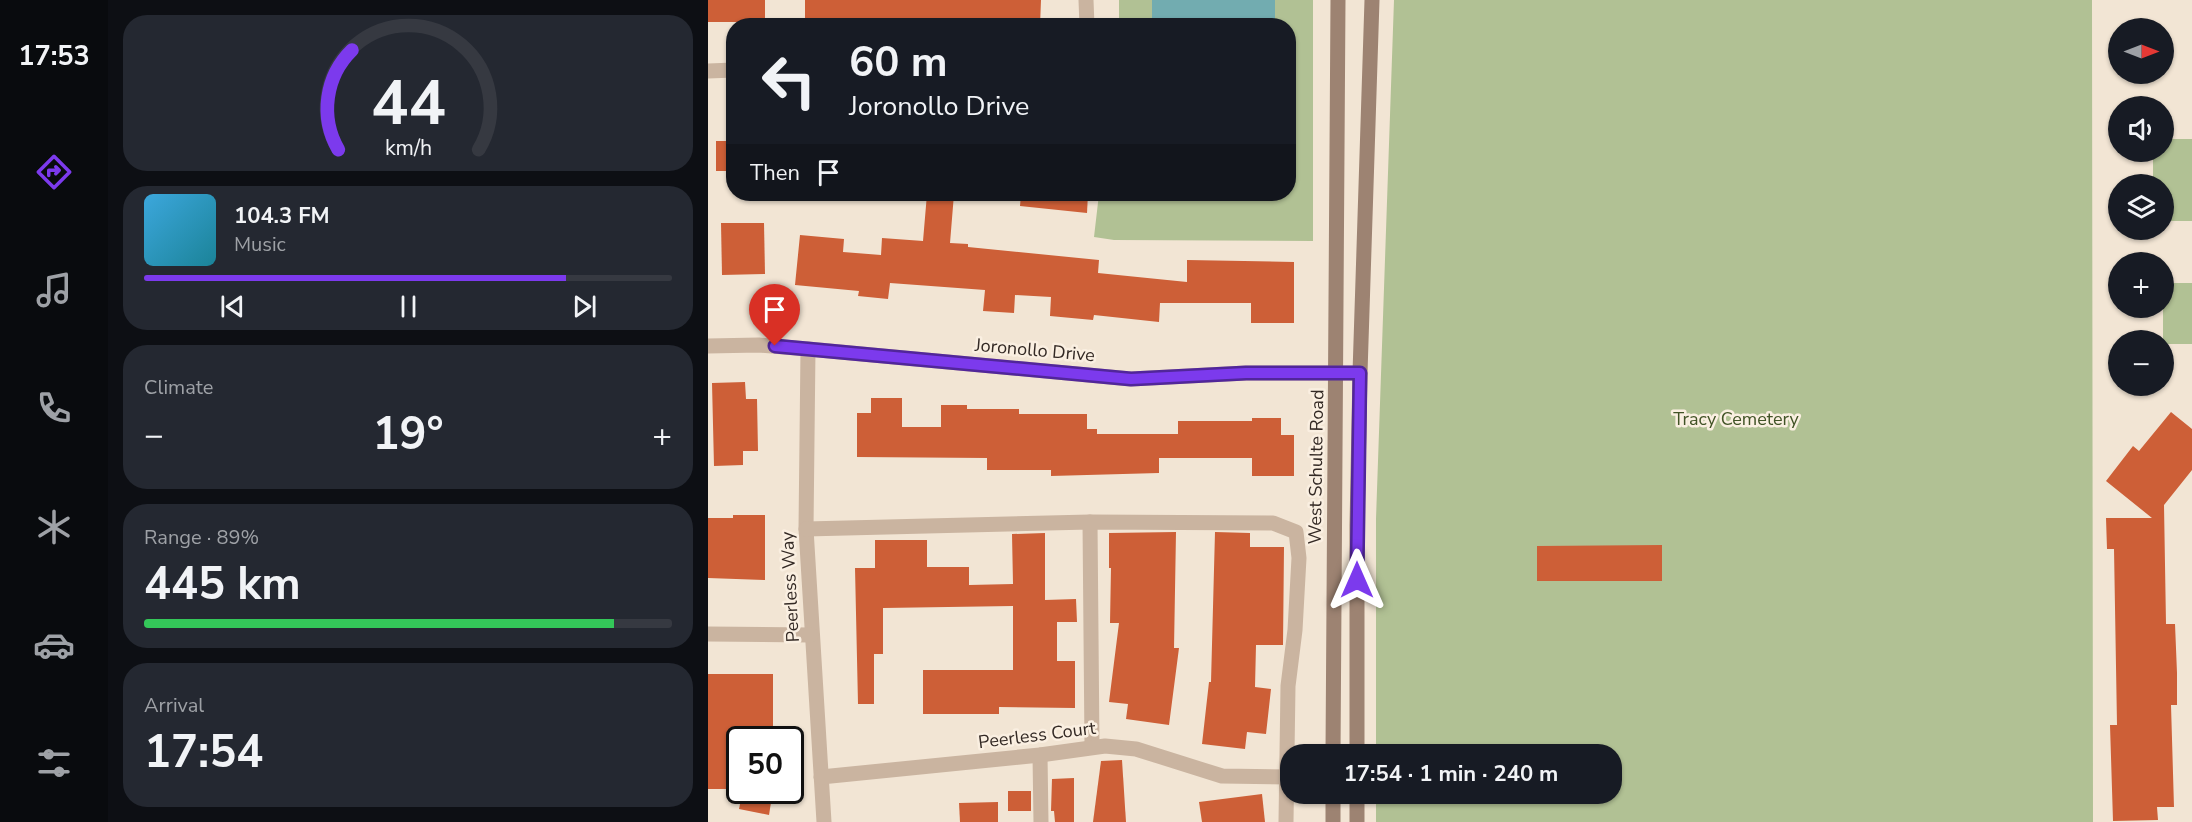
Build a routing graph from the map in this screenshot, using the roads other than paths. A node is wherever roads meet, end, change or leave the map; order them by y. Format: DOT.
graph roads {
  1 [pos="1086,0"];
  2 [pos="1338,0"];
  3 [pos="1372,0"];
  4 [pos="1086,18"];
  5 [pos="726,70"];
  6 [pos="708,71"];
  7 [pos="708,346"];
  8 [pos="808,349"];
  9 [pos="1337,373"];
  10 [pos="1360,373"];
  11 [pos="1090,522"];
  12 [pos="806,529"];
  13 [pos="708,634"];
  14 [pos="811,635"];
  15 [pos="1289,744"];
  16 [pos="1333,744"];
  17 [pos="1357,744"];
  18 [pos="1092,747"];
  19 [pos="1040,755"];
  20 [pos="821,777"];
  21 [pos="1280,777"];
  22 [pos="1287,804"];
  23 [pos="1333,804"];
  24 [pos="1357,804"];
  25 [pos="824,822"];
  26 [pos="1041,822"];
  27 [pos="1286,822"];
  28 [pos="1334,822"];
  29 [pos="1357,822"];
  1 -- 4 [label="street"];
  2 -- 9 [label="main road, West Schulte Road"];
  3 -- 10 [label="main road"];
  5 -- 6 [label="street"];
  7 -- 8 [label="street, Joronollo Drive"];
  8 -- 9 [label="street, Joronollo Drive"];
  8 -- 12 [label="street, Peerless Way"];
  9 -- 10 [label="street, Joronollo Drive"];
  9 -- 16 [label="main road, West Schulte Road"];
  10 -- 17 [label="main road"];
  11 -- 12 [label="street"];
  11 -- 15 [label="street"];
  11 -- 18 [label="street"];
  12 -- 14 [label="street, Peerless Way"];
  13 -- 14 [label="street"];
  14 -- 20 [label="street, Peerless Way"];
  18 -- 19 [label="street, Peerless Court"];
  18 -- 21 [label="street, Peerless Court"];
  19 -- 20 [label="street, Peerless Court"];
  19 -- 26 [label="street"];
  20 -- 25 [label="street, Peerless Way"];
  22 -- 27 [label="street"];
  23 -- 28 [label="main road"];
  24 -- 29 [label="main road"];
}
